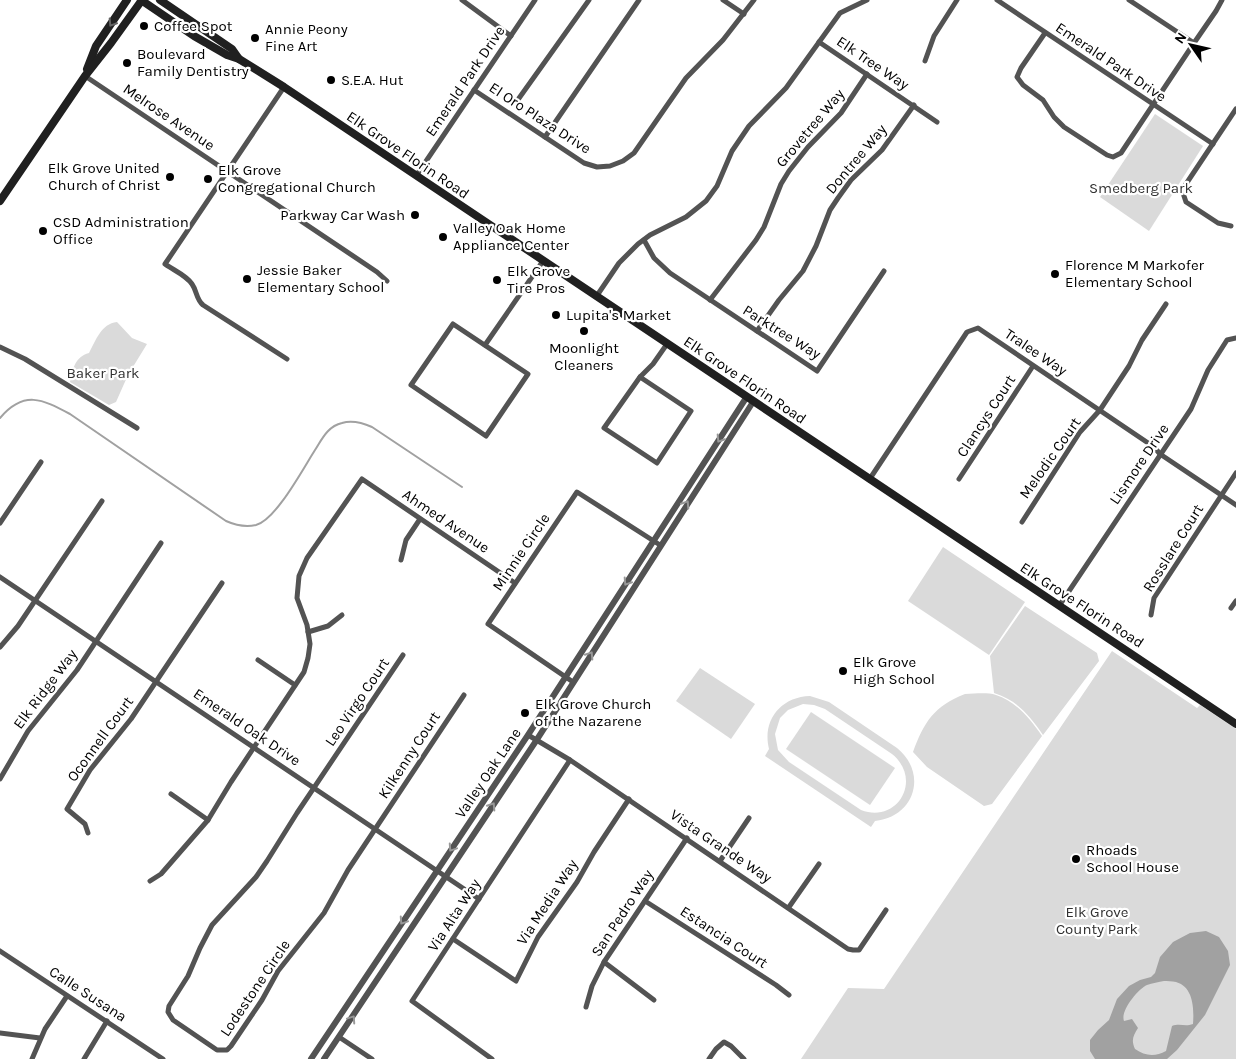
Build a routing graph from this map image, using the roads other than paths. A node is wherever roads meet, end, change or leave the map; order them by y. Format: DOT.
graph roads {
  1 [pos="127,0"];
  2 [pos="141,0"];
  3 [pos="160,0"];
  4 [pos="462,0"];
  5 [pos="535,0"];
  6 [pos="589,0"];
  7 [pos="639,0"];
  8 [pos="724,0"];
  9 [pos="754,0"];
  10 [pos="866,0"];
  11 [pos="958,0"];
  12 [pos="1130,0"];
  13 [pos="1222,0"];
  14 [pos="998,1"];
  15 [pos="744,14"];
  16 [pos="1045,33"];
  17 [pos="511,36"];
  18 [pos="819,42"];
  19 [pos="1194,43"];
  20 [pos="239,59"];
  21 [pos="925,61"];
  22 [pos="867,74"];
  23 [pos="84,76"];
  24 [pos="284,88"];
  25 [pos="474,90"];
  26 [pos="518,101"];
  27 [pos="1154,105"];
  28 [pos="914,106"];
  29 [pos="1235,113"];
  30 [pos="937,122"];
  31 [pos="545,137"];
  32 [pos="1212,144"];
  33 [pos="227,171"];
  34 [pos="416,176"];
  35 [pos="0,201"];
  36 [pos="1231,226"];
  37 [pos="644,240"];
  38 [pos="543,261"];
  39 [pos="884,271"];
  40 [pos="387,281"];
  41 [pos="596,297"];
  42 [pos="710,300"];
  43 [pos="1166,304"];
  44 [pos="757,331"];
  45 [pos="1236,338"];
  46 [pos="667,344"];
  47 [pos="485,345"];
  48 [pos="0,347"];
  49 [pos="287,359"];
  50 [pos="1033,366"];
  51 [pos="640,377"];
  52 [pos="749,400"];
  53 [pos="1100,410"];
  54 [pos="137,428"];
  55 [pos="1160,454"];
  56 [pos="41,462"];
  57 [pos="1236,473"];
  58 [pos="959,479"];
  59 [pos="869,480"];
  60 [pos="1221,496"];
  61 [pos="102,501"];
  62 [pos="1236,505"];
  63 [pos="420,518"];
  64 [pos="1022,522"];
  65 [pos="0,523"];
  66 [pos="653,541"];
  67 [pos="161,544"];
  68 [pos="660,545"];
  69 [pos="401,560"];
  70 [pos="0,577"];
  71 [pos="515,583"];
  72 [pos="222,584"];
  73 [pos="35,600"];
  74 [pos="1236,601"];
  75 [pos="1059,606"];
  76 [pos="1231,608"];
  77 [pos="342,615"];
  78 [pos="1151,615"];
  79 [pos="308,632"];
  80 [pos="96,641"];
  81 [pos="0,647"];
  82 [pos="403,655"];
  83 [pos="258,660"];
  84 [pos="565,676"];
  85 [pos="156,682"];
  86 [pos="573,682"];
  87 [pos="295,685"];
  88 [pos="464,695"];
  89 [pos="1236,724"];
  90 [pos="528,735"];
  91 [pos="536,741"];
  92 [pos="254,748"];
  93 [pos="570,760"];
  94 [pos="0,780"];
  95 [pos="314,788"];
  96 [pos="171,794"];
  97 [pos="629,799"];
  98 [pos="749,818"];
  99 [pos="208,820"];
  100 [pos="375,829"];
  101 [pos="88,833"];
  102 [pos="687,838"];
  103 [pos="720,861"];
  104 [pos="819,864"];
  105 [pos="437,870"];
  106 [pos="446,876"];
  107 [pos="150,881"];
  108 [pos="479,899"];
  109 [pos="645,901"];
  110 [pos="789,907"];
  111 [pos="886,910"];
  112 [pos="453,939"];
  113 [pos="0,951"];
  114 [pos="604,962"];
  115 [pos="790,995"];
  116 [pos="67,996"];
  117 [pos="654,1000"];
  118 [pos="586,1007"];
  119 [pos="107,1021"];
  120 [pos="330,1032"];
  121 [pos="0,1034"];
  122 [pos="339,1037"];
  123 [pos="40,1038"];
  124 [pos="32,1059"];
  125 [pos="84,1059"];
  126 [pos="163,1059"];
  127 [pos="311,1059"];
  128 [pos="324,1059"];
  129 [pos="372,1059"];
  130 [pos="492,1059"];
  131 [pos="709,1059"];
  132 [pos="744,1059"];
  1 -- 23 [label="main road, one-way"];
  2 -- 20 [label="main road, Elk Grove Florin Road"];
  2 -- 23 [label="main road"];
  3 -- 20 [label="main road, Elk Grove Florin Road"];
  4 -- 17 [label="street"];
  5 -- 17 [label="street, Emerald Park Drive"];
  6 -- 26 [label="street"];
  7 -- 31 [label="street"];
  8 -- 15 [label="street"];
  9 -- 15 [label="street, El Oro Plaza Drive"];
  10 -- 18 [label="street"];
  11 -- 21 [label="street"];
  12 -- 19 [label="street"];
  13 -- 19 [label="street"];
  14 -- 16 [label="street, Emerald Park Drive"];
  15 -- 31 [label="street, El Oro Plaza Drive"];
  16 -- 27 [label="street, Emerald Park Drive"];
  16 -- 27 [label="street"];
  17 -- 25 [label="street, Emerald Park Drive"];
  18 -- 22 [label="street, Elk Tree Way"];
  18 -- 37 [label="street"];
  19 -- 27 [label="street"];
  20 -- 24 [label="main road, Elk Grove Florin Road"];
  22 -- 28 [label="street, Elk Tree Way"];
  22 -- 42 [label="street, Grovetree Way"];
  23 -- 33 [label="street, Melrose Avenue"];
  23 -- 35 [label="main road"];
  24 -- 33 [label="street"];
  24 -- 34 [label="main road, Elk Grove Florin Road"];
  25 -- 31 [label="street, El Oro Plaza Drive"];
  25 -- 34 [label="street, Emerald Park Drive"];
  27 -- 32 [label="street, Emerald Park Drive"];
  28 -- 30 [label="street, Elk Tree Way"];
  28 -- 44 [label="street, Dontree Way"];
  29 -- 32 [label="street"];
  32 -- 36 [label="street"];
  33 -- 40 [label="street, Melrose Avenue"];
  33 -- 49 [label="street"];
  34 -- 38 [label="main road, Elk Grove Florin Road"];
  37 -- 41 [label="street"];
  37 -- 42 [label="street, Parktree Way"];
  38 -- 41 [label="main road, Elk Grove Florin Road"];
  38 -- 47 [label="street"];
  39 -- 44 [label="street, Parktree Way"];
  41 -- 46 [label="main road, Elk Grove Florin Road"];
  42 -- 44 [label="street, Parktree Way"];
  43 -- 53 [label="street, Melodic Court"];
  45 -- 55 [label="street, Lismore Drive"];
  46 -- 51 [label="street"];
  46 -- 52 [label="main road, Elk Grove Florin Road"];
  47 -- 47 [label="street"];
  48 -- 54 [label="street"];
  50 -- 53 [label="street, Tralee Way"];
  50 -- 58 [label="street, Clancys Court"];
  50 -- 59 [label="street, Tralee Way"];
  51 -- 51 [label="street"];
  52 -- 59 [label="main road, Elk Grove Florin Road"];
  52 -- 66 [label="street, Valley Oak Lane, one-way"];
  68 -- 52 [label="street, Valley Oak Lane, one-way"];
  53 -- 55 [label="street, Tralee Way"];
  53 -- 64 [label="street, Melodic Court"];
  55 -- 60 [label="street, Tralee Way"];
  55 -- 75 [label="street, Lismore Drive"];
  56 -- 65 [label="street"];
  57 -- 60 [label="street, Rosslare Court"];
  59 -- 75 [label="main road, Elk Grove Florin Road"];
  60 -- 62 [label="street, Tralee Way"];
  60 -- 78 [label="street, Rosslare Court"];
  61 -- 73 [label="street"];
  63 -- 69 [label="street"];
  63 -- 71 [label="street, Ahmed Avenue"];
  63 -- 79 [label="street, Ahmed Avenue"];
  66 -- 68 [label="street, Minnie Circle"];
  66 -- 71 [label="street, Minnie Circle"];
  66 -- 84 [label="street, Valley Oak Lane, one-way"];
  67 -- 80 [label="street, Elk Ridge Way"];
  86 -- 68 [label="street, Valley Oak Lane, one-way"];
  70 -- 73 [label="street, Emerald Oak Drive"];
  71 -- 84 [label="street, Minnie Circle"];
  72 -- 85 [label="street"];
  73 -- 80 [label="street, Emerald Oak Drive"];
  73 -- 81 [label="street"];
  74 -- 76 [label="street"];
  75 -- 89 [label="main road, Elk Grove Florin Road"];
  77 -- 79 [label="street"];
  79 -- 87 [label="street"];
  80 -- 85 [label="street, Emerald Oak Drive"];
  80 -- 94 [label="street, Elk Ridge Way"];
  82 -- 95 [label="street, Leo Virgo Court"];
  83 -- 87 [label="street"];
  84 -- 86 [label="street, Minnie Circle"];
  84 -- 90 [label="street, Valley Oak Lane"];
  85 -- 92 [label="street, Emerald Oak Drive"];
  85 -- 101 [label="street, Oconnell Court"];
  86 -- 91 [label="street, Valley Oak Lane"];
  87 -- 92 [label="street"];
  88 -- 100 [label="street, Kilkenny Court"];
  90 -- 91 [label="street, Vista Grande Way"];
  90 -- 105 [label="street, Valley Oak Lane, one-way"];
  91 -- 93 [label="street, Vista Grande Way"];
  106 -- 91 [label="street, Valley Oak Lane, one-way"];
  92 -- 95 [label="street, Emerald Oak Drive"];
  92 -- 99 [label="street"];
  93 -- 97 [label="street, Vista Grande Way"];
  93 -- 108 [label="street, Via Alta Way"];
  95 -- 100 [label="street, Emerald Oak Drive"];
  95 -- 100 [label="street, Lodestone Circle"];
  96 -- 99 [label="street"];
  97 -- 102 [label="street, Vista Grande Way"];
  97 -- 112 [label="street, Via Media Way"];
  98 -- 103 [label="street"];
  99 -- 107 [label="street"];
  100 -- 105 [label="street, Emerald Oak Drive"];
  102 -- 103 [label="street, Vista Grande Way"];
  102 -- 109 [label="street, San Pedro Way"];
  103 -- 110 [label="street, Vista Grande Way"];
  104 -- 110 [label="street"];
  105 -- 106 [label="street, Emerald Oak Drive"];
  105 -- 120 [label="street, Valley Oak Lane, one-way"];
  106 -- 108 [label="street, Emerald Oak Drive"];
  122 -- 106 [label="street, Valley Oak Lane, one-way"];
  108 -- 112 [label="street, Via Alta Way"];
  109 -- 114 [label="street, San Pedro Way"];
  109 -- 115 [label="street, Estancia Court"];
  110 -- 111 [label="street, Vista Grande Way"];
  112 -- 130 [label="street, Via Alta Way"];
  113 -- 116 [label="street, Calle Susana"];
  114 -- 117 [label="street"];
  114 -- 118 [label="street, San Pedro Way"];
  116 -- 119 [label="street, Calle Susana"];
  116 -- 123 [label="street"];
  119 -- 125 [label="street"];
  119 -- 126 [label="street, Calle Susana"];
  120 -- 122 [label="street"];
  120 -- 127 [label="street, Valley Oak Lane"];
  121 -- 123 [label="street"];
  122 -- 128 [label="street, Valley Oak Lane"];
  122 -- 129 [label="street"];
  123 -- 124 [label="street"];
  131 -- 132 [label="street"];
}
